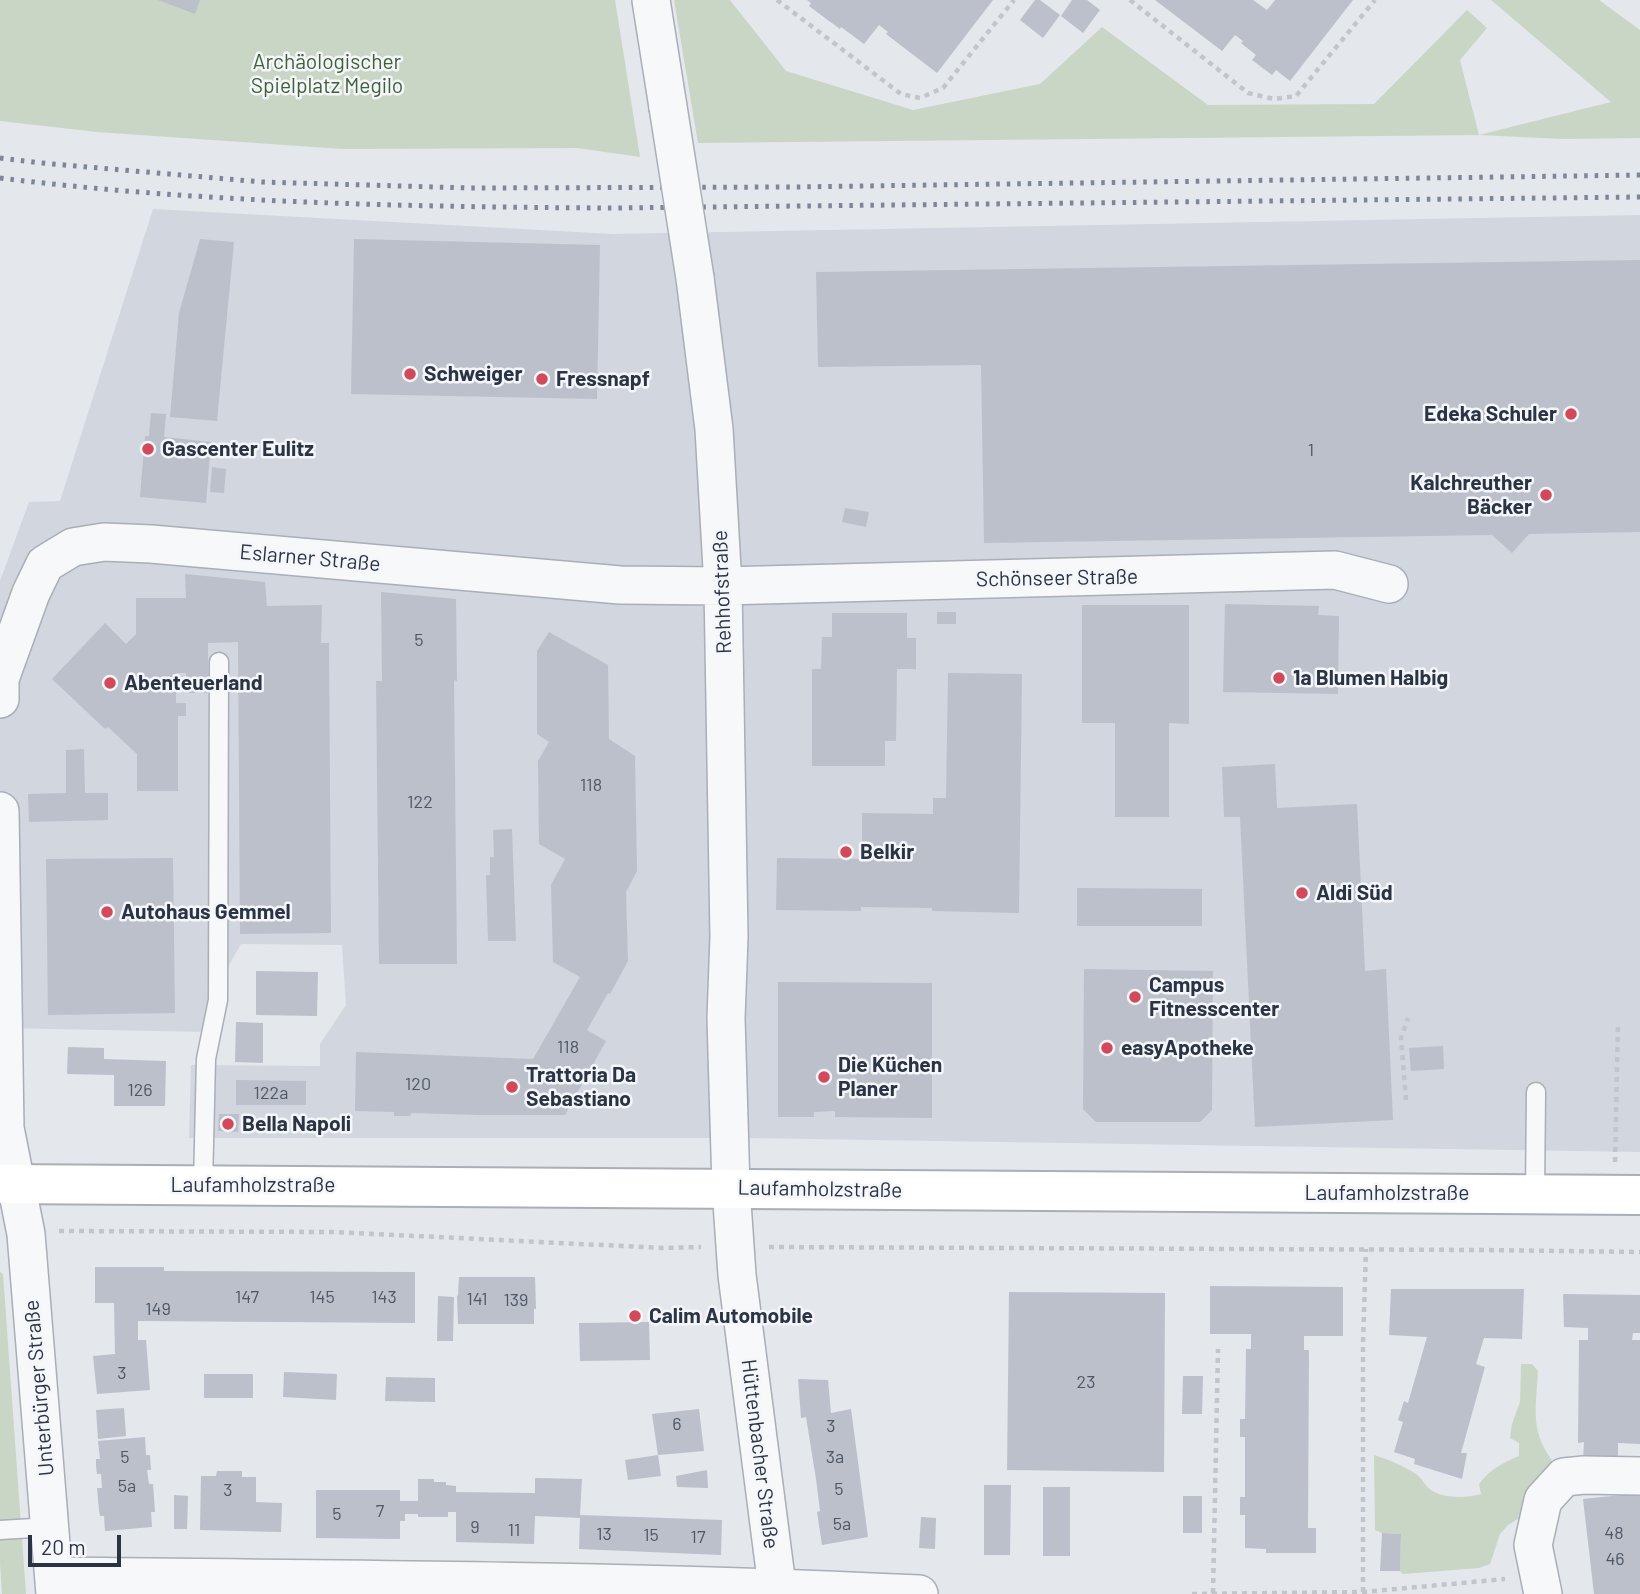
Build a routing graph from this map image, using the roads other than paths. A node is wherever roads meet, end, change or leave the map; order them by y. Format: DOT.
graph roads {
  1 [pos="651,0"];
  2 [pos="1389,584"];
  3 [pos="723,586"];
  4 [pos="219,662"];
  5 [pos="0,699"];
  6 [pos="0,811"];
  7 [pos="1536,1092"];
  8 [pos="7,1184"];
  9 [pos="203,1185"];
  10 [pos="731,1188"];
  11 [pos="1535,1194"];
  12 [pos="1627,1194"];
  13 [pos="1640,1476"];
  14 [pos="50,1527"];
  15 [pos="0,1530"];
  16 [pos="55,1585"];
  17 [pos="1542,1585"];
  18 [pos="440,1587"];
  19 [pos="778,1591"];
  20 [pos="919,1594"];
  1 -- 3 [label="street, Rehhofstraße, bridge"];
  2 -- 3 [label="street, Schönseer Straße"];
  3 -- 5 [label="street, Eslarner Straße"];
  3 -- 10 [label="street, Rehhofstraße"];
  4 -- 9 [label="lane"];
  6 -- 8 [label="street"];
  7 -- 11 [label="lane"];
  8 -- 9 [label="main road, Laufamholzstraße"];
  8 -- 14 [label="street, Unterbürger Straße"];
  9 -- 10 [label="main road, Laufamholzstraße"];
  10 -- 11 [label="main road, Laufamholzstraße"];
  10 -- 19 [label="street, Hüttenbacher Straße"];
  11 -- 12 [label="main road, Laufamholzstraße"];
  13 -- 17 [label="street"];
  14 -- 15 [label="lane"];
  14 -- 16 [label="street, Unterbürger Straße"];
  16 -- 18 [label="street"];
  18 -- 19 [label="street"];
  19 -- 20 [label="street"];
}
